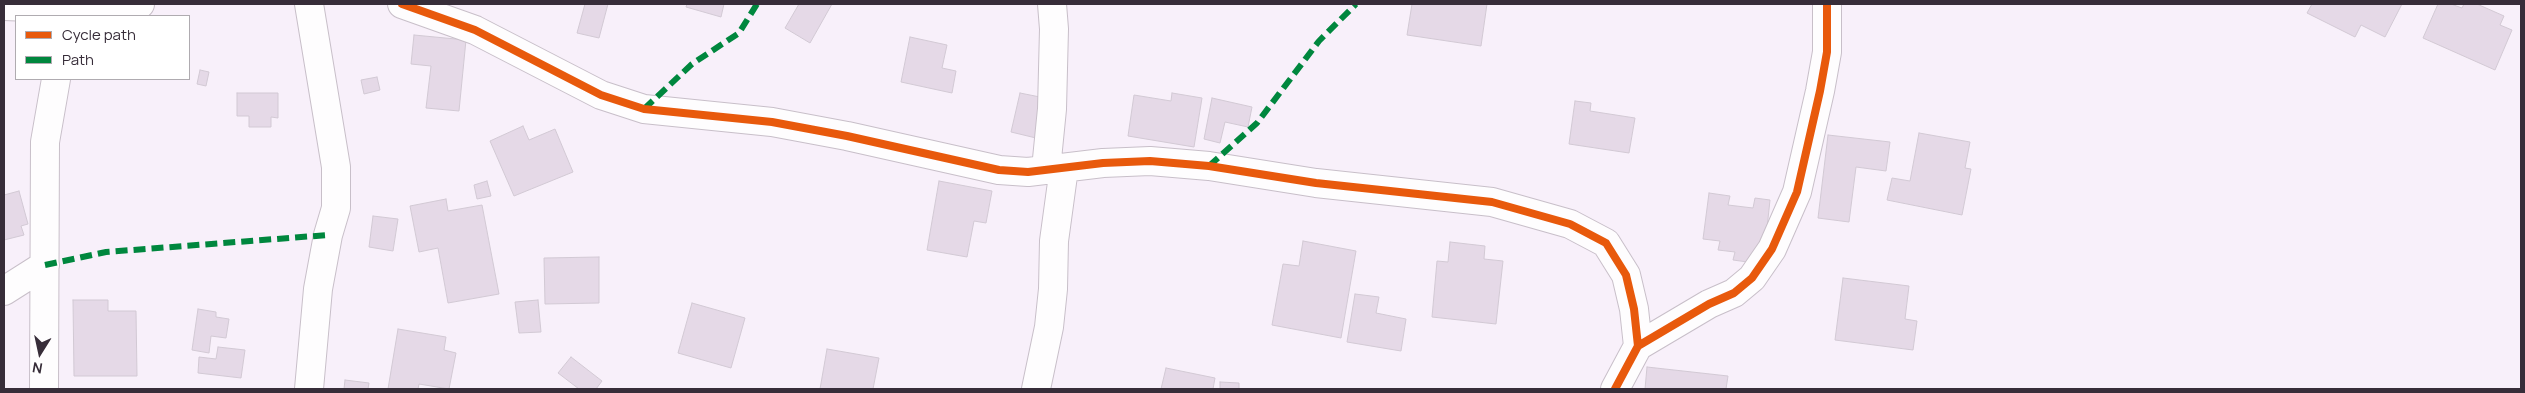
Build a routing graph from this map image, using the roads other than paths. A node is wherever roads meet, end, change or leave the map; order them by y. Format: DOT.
graph roads {
  1 [pos="140,4"];
  2 [pos="309,4"];
  3 [pos="402,4"];
  4 [pos="1052,4"];
  5 [pos="1827,4"];
  6 [pos="4,6"];
  7 [pos="81,13"];
  8 [pos="56,80"];
  9 [pos="1055,169"];
  10 [pos="45,265"];
  11 [pos="4,292"];
  12 [pos="1638,346"];
  13 [pos="44,389"];
  14 [pos="309,389"];
  15 [pos="1036,389"];
  16 [pos="1615,389"];
  1 -- 7 [label="street"];
  2 -- 14 [label="street"];
  3 -- 9 [label="street"];
  4 -- 9 [label="street"];
  5 -- 12 [label="street"];
  6 -- 7 [label="street"];
  8 -- 10 [label="street"];
  9 -- 12 [label="street"];
  9 -- 15 [label="street"];
  10 -- 11 [label="street"];
  10 -- 13 [label="street"];
  12 -- 16 [label="street"];
}
